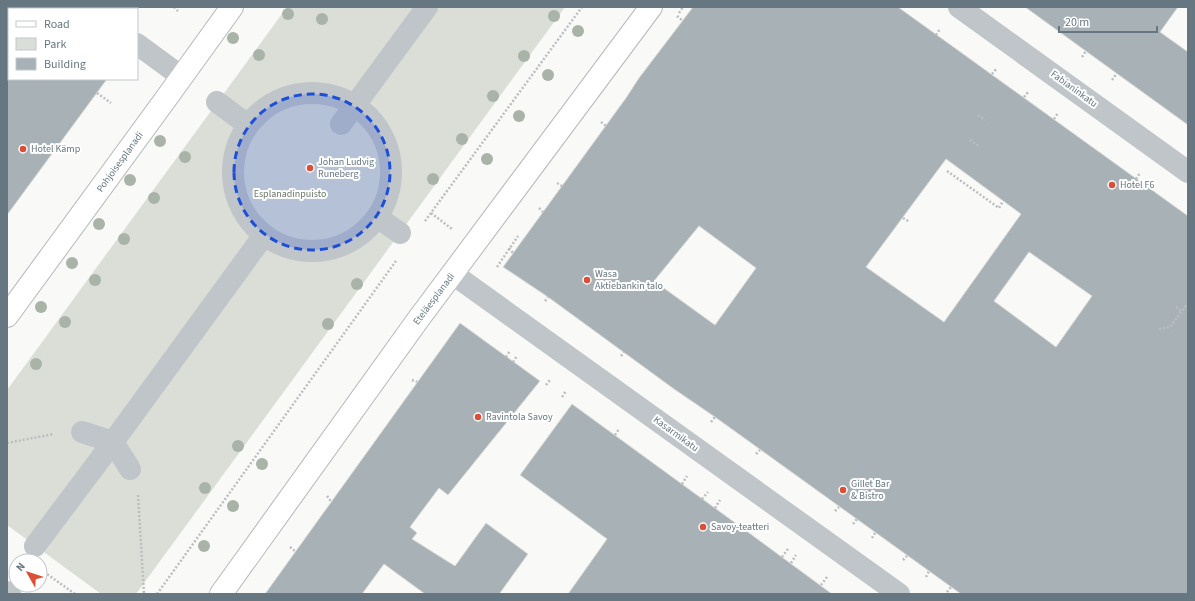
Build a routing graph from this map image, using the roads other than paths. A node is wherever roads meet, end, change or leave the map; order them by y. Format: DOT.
graph roads {
  1 [pos="232,7"];
  2 [pos="427,7"];
  3 [pos="651,7"];
  4 [pos="959,7"];
  5 [pos="138,45"];
  6 [pos="182,77"];
  7 [pos="217,102"];
  8 [pos="356,106"];
  9 [pos="341,124"];
  10 [pos="248,125"];
  11 [pos="1188,172"];
  12 [pos="377,216"];
  13 [pos="400,233"];
  14 [pos="264,235"];
  15 [pos="453,274"];
  16 [pos="7,316"];
  17 [pos="82,432"];
  18 [pos="113,442"];
  19 [pos="130,470"];
  20 [pos="35,546"];
  21 [pos="7,592"];
  22 [pos="10,594"];
  23 [pos="221,594"];
  24 [pos="899,594"];
  1 -- 6 [label="main road, Pohjoisesplanadi"];
  2 -- 8 [label="street"];
  3 -- 15 [label="main road, Eteläesplanadi"];
  4 -- 11 [label="street, Fabianinkatu"];
  5 -- 6 [label="street"];
  6 -- 16 [label="main road, Pohjoisesplanadi"];
  7 -- 10 [label="street"];
  8 -- 9 [label="street"];
  8 -- 10 [label="street"];
  8 -- 12 [label="street"];
  10 -- 14 [label="street"];
  12 -- 13 [label="street"];
  12 -- 14 [label="street"];
  14 -- 18 [label="street"];
  15 -- 23 [label="main road, Eteläesplanadi"];
  15 -- 24 [label="street, Kasarmikatu"];
  17 -- 18 [label="street"];
  18 -- 19 [label="street"];
  18 -- 20 [label="street"];
  21 -- 22 [label="street"];
}
